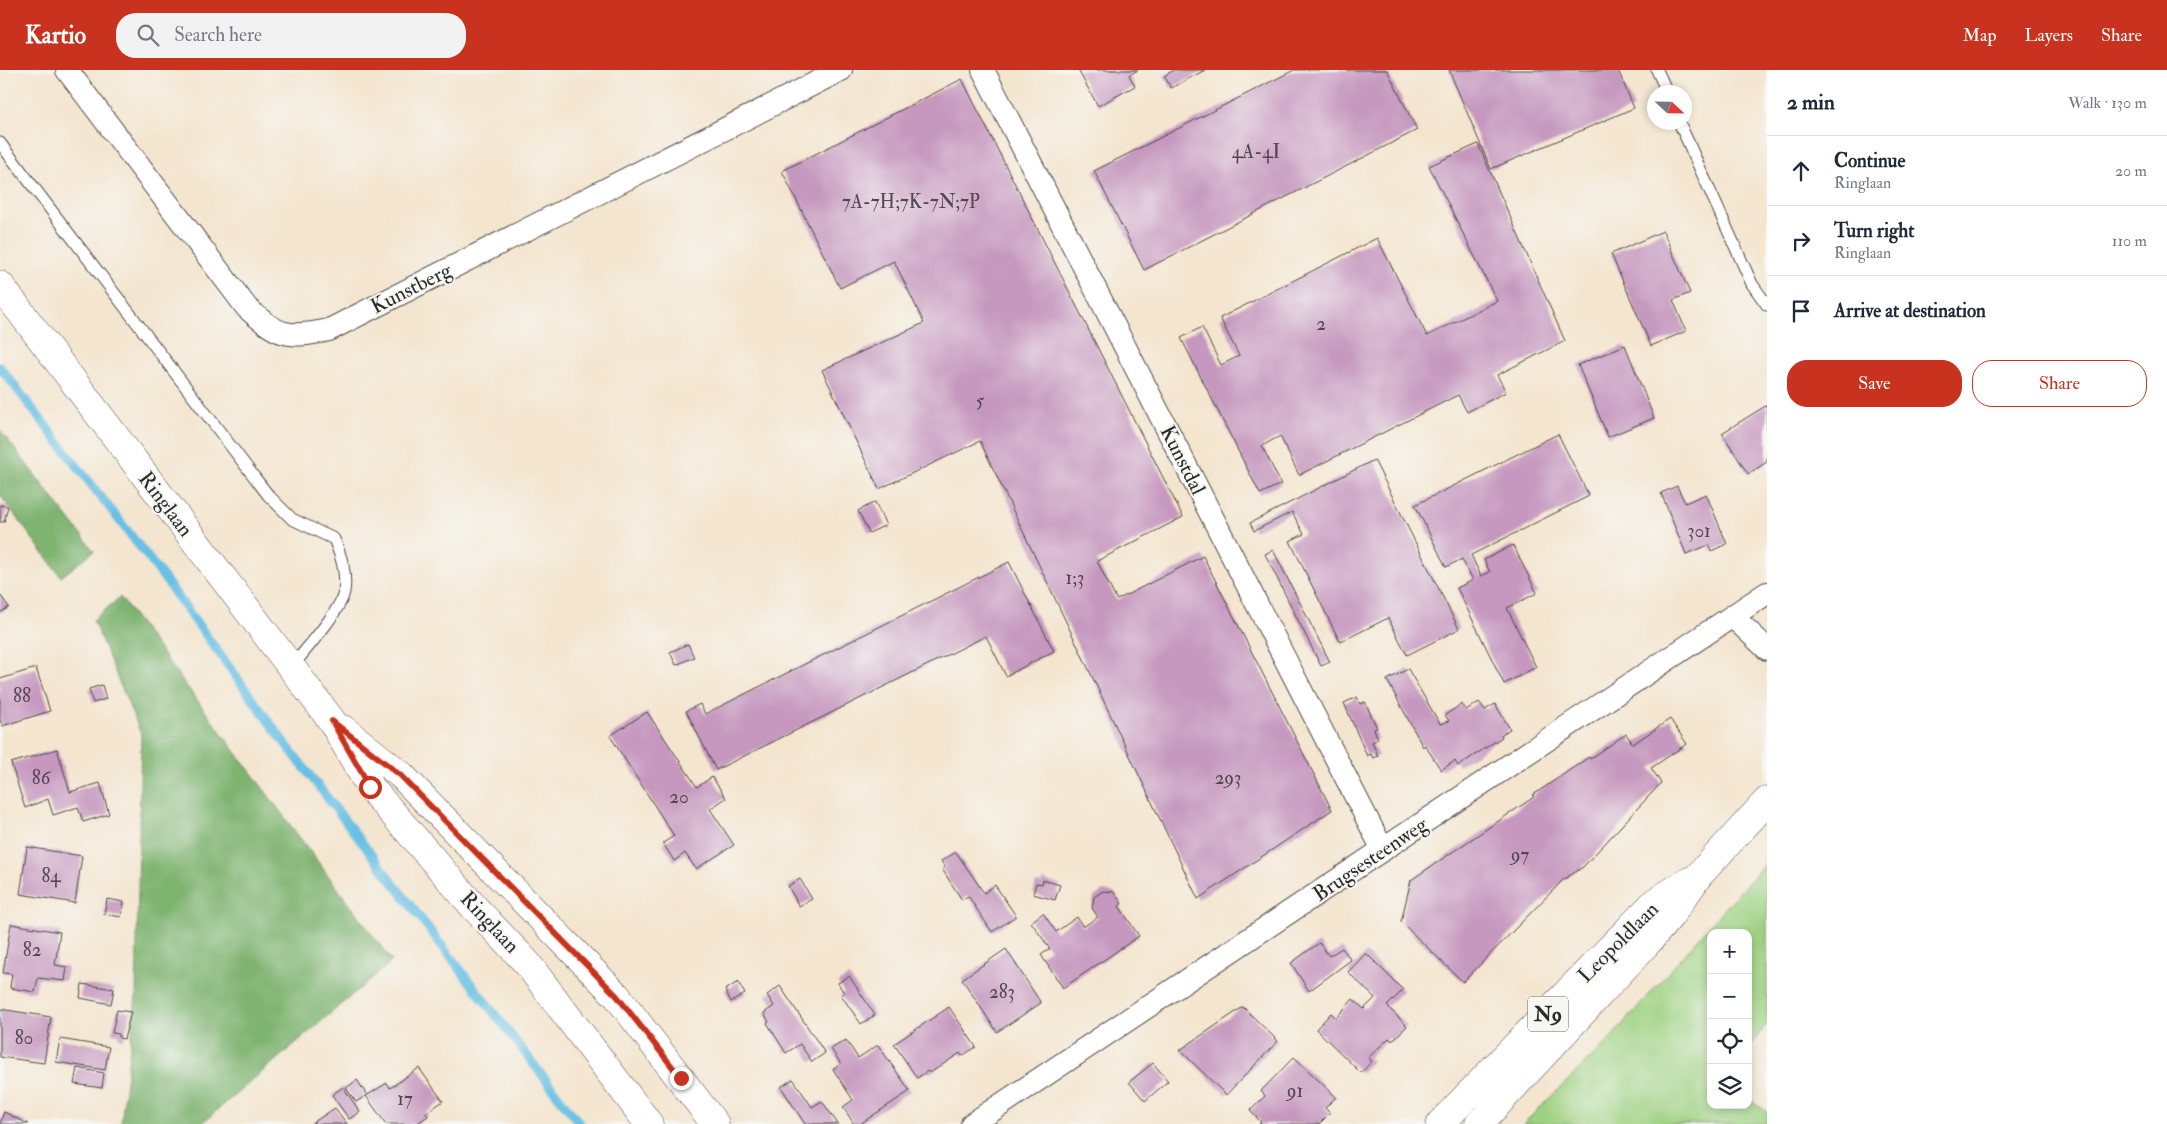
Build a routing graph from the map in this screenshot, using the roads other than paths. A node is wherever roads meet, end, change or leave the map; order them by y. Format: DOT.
graph roads {
  1 [pos="67,70"];
  2 [pos="842,70"];
  3 [pos="983,70"];
  4 [pos="1658,70"];
  5 [pos="1664,85"];
  6 [pos="1683,130"];
  7 [pos="0,142"];
  8 [pos="0,285"];
  9 [pos="1767,306"];
  10 [pos="1767,593"];
  11 [pos="1733,617"];
  12 [pos="1767,649"];
  13 [pos="290,668"];
  14 [pos="332,721"];
  15 [pos="1767,802"];
  16 [pos="1383,850"];
  17 [pos="1699,875"];
  18 [pos="649,1124"];
  19 [pos="715,1124"];
  20 [pos="972,1124"];
  21 [pos="1440,1124"];
  22 [pos="1479,1124"];
  1 -- 2 [label="street, Kunstberg"];
  3 -- 16 [label="street, Kunstdal"];
  4 -- 5 [label="lane"];
  6 -- 9 [label="lane"];
  7 -- 13 [label="lane"];
  8 -- 13 [label="main road, Ringlaan"];
  10 -- 11 [label="street, Brugsesteenweg"];
  11 -- 12 [label="street"];
  11 -- 16 [label="street, Brugsesteenweg"];
  13 -- 14 [label="main road, Ringlaan"];
  14 -- 18 [label="main road, Ringlaan"];
  14 -- 19 [label="main road, Ringlaan"];
  15 -- 17 [label="main road, Leopoldlaan / N9"];
  16 -- 20 [label="street, Brugsesteenweg"];
  17 -- 21 [label="main road, Leopoldlaan / N9"];
  17 -- 22 [label="main road, Leopoldlaan / N9"];
}
